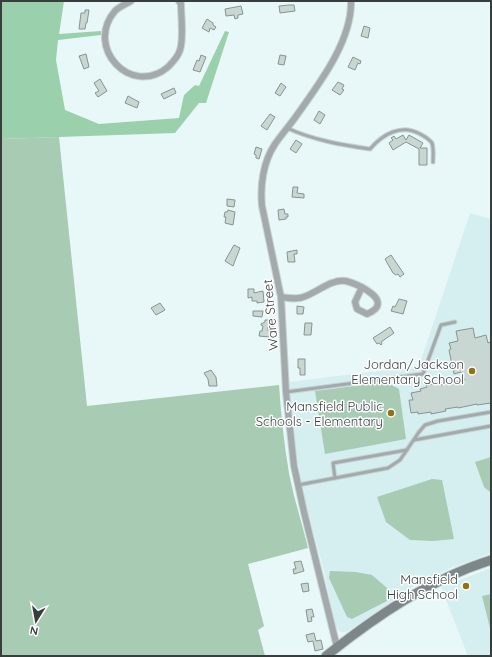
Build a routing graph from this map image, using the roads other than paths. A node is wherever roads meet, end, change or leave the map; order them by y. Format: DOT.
graph roads {
  1 [pos="131,1"];
  2 [pos="179,1"];
  3 [pos="351,1"];
  4 [pos="287,128"];
  5 [pos="433,162"];
  6 [pos="362,287"];
  7 [pos="281,297"];
  8 [pos="454,322"];
  9 [pos="286,392"];
  10 [pos="491,412"];
  11 [pos="491,426"];
  12 [pos="413,440"];
  13 [pos="406,450"];
  14 [pos="336,478"];
  15 [pos="297,485"];
  16 [pos="491,560"];
  17 [pos="337,647"];
  18 [pos="326,656"];
  1 -- 2 [label="street"];
  3 -- 4 [label="street, Ware Street"];
  4 -- 5 [label="lane"];
  4 -- 7 [label="street, Ware Street"];
  6 -- 7 [label="street"];
  7 -- 9 [label="street, Ware Street"];
  8 -- 9 [label="lane"];
  9 -- 15 [label="street, Ware Street"];
  10 -- 12 [label="lane"];
  11 -- 12 [label="lane"];
  12 -- 13 [label="lane"];
  13 -- 14 [label="lane"];
  13 -- 14 [label="lane"];
  14 -- 15 [label="lane"];
  15 -- 17 [label="street, Ware Street"];
  16 -- 17 [label="main road"];
  17 -- 18 [label="main road"];
}
